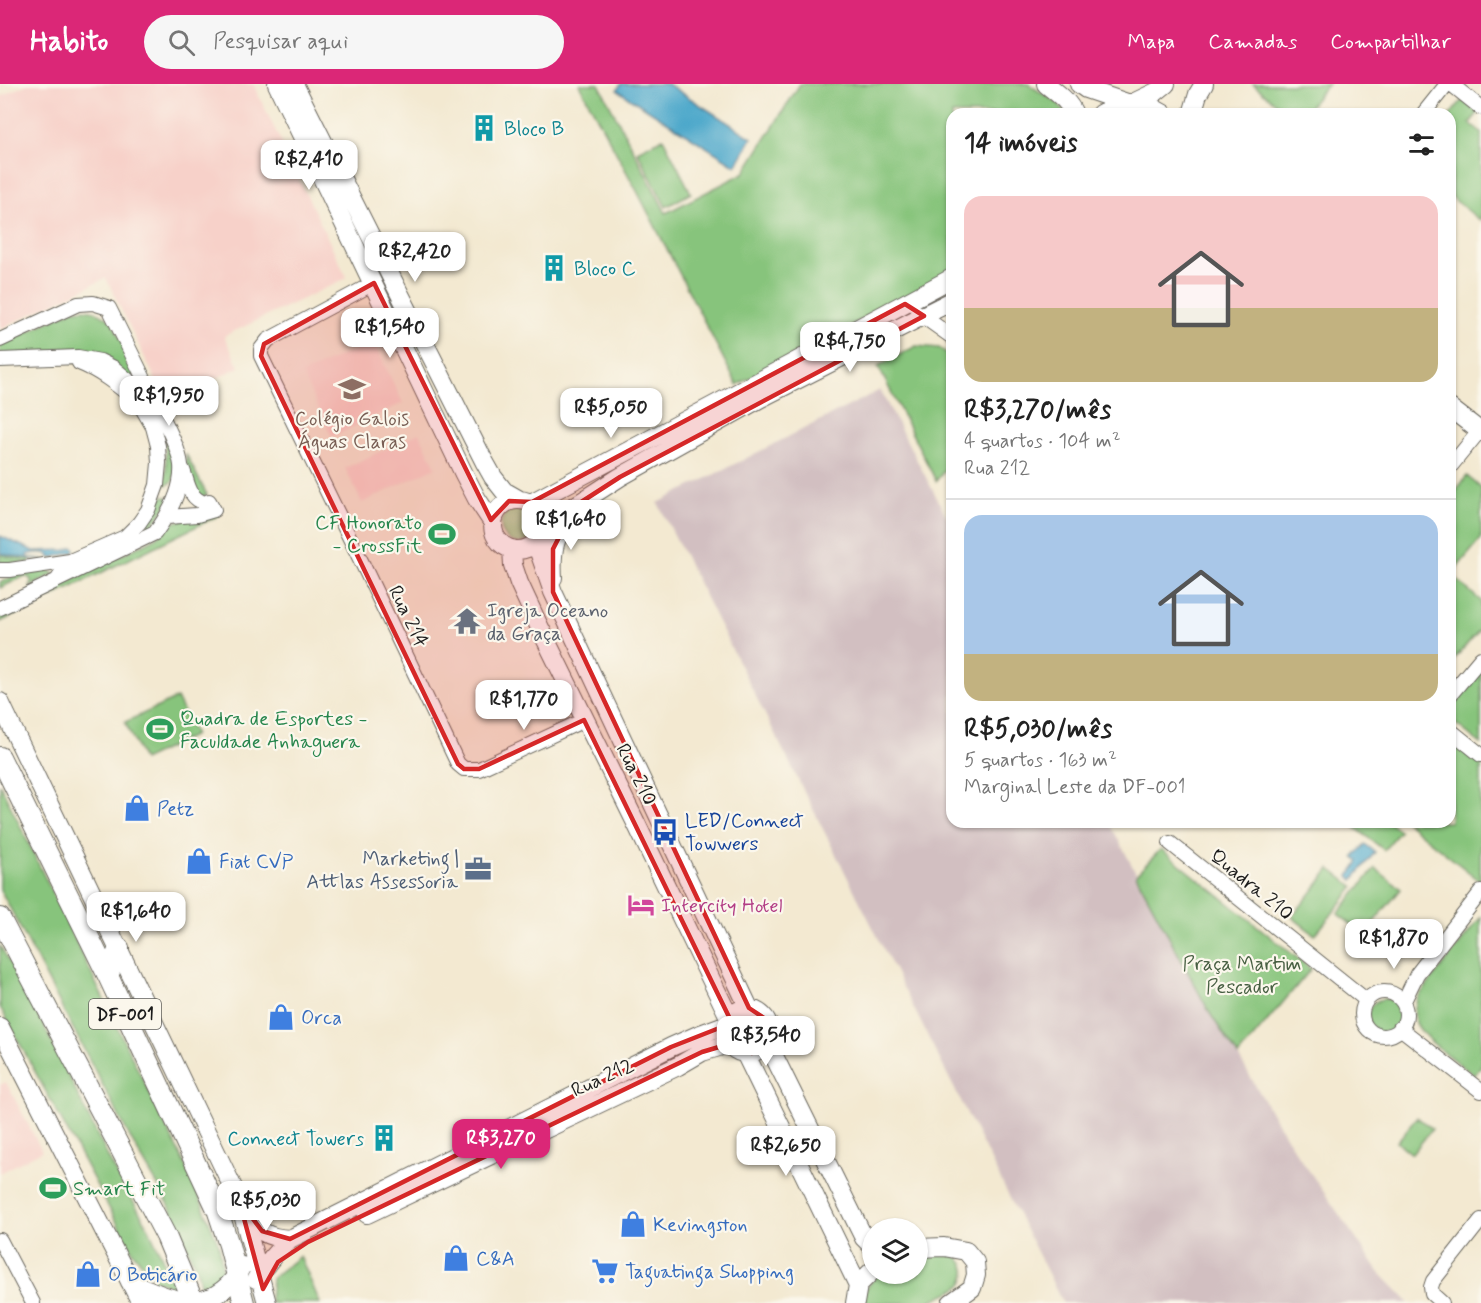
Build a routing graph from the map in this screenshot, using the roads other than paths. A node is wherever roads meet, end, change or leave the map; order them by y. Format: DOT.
graph roads {
  1 [pos="277,84"];
  2 [pos="294,84"];
  3 [pos="1046,84"];
  4 [pos="1079,84"];
  5 [pos="1166,84"];
  6 [pos="1204,84"];
  7 [pos="1449,84"];
  8 [pos="1131,103"];
  9 [pos="1072,108"];
  10 [pos="1109,108"];
  11 [pos="1154,108"];
  12 [pos="1194,108"];
  13 [pos="1428,108"];
  14 [pos="1481,108"];
  15 [pos="946,281"];
  16 [pos="374,283"];
  17 [pos="905,304"];
  18 [pos="946,304"];
  19 [pos="924,316"];
  20 [pos="946,332"];
  21 [pos="0,340"];
  22 [pos="0,360"];
  23 [pos="756,392"];
  24 [pos="1456,413"];
  25 [pos="712,416"];
  26 [pos="1480,431"];
  27 [pos="1456,460"];
  28 [pos="484,461"];
  29 [pos="181,465"];
  30 [pos="557,488"];
  31 [pos="524,501"];
  32 [pos="575,506"];
  33 [pos="167,517"];
  34 [pos="493,523"];
  35 [pos="544,526"];
  36 [pos="536,543"];
  37 [pos="512,549"];
  38 [pos="70,561"];
  39 [pos="0,570"];
  40 [pos="57,581"];
  41 [pos="554,592"];
  42 [pos="0,608"];
  43 [pos="1481,658"];
  44 [pos="1456,688"];
  45 [pos="0,702"];
  46 [pos="584,720"];
  47 [pos="1456,735"];
  48 [pos="1481,755"];
  49 [pos="0,757"];
  50 [pos="1170,843"];
  51 [pos="1481,891"];
  52 [pos="0,918"];
  53 [pos="119,948"];
  54 [pos="1417,974"];
  55 [pos="108,976"];
  56 [pos="1385,992"];
  57 [pos="1366,1000"];
  58 [pos="1403,1003"];
  59 [pos="749,1008"];
  60 [pos="727,1021"];
  61 [pos="0,1027"];
  62 [pos="1400,1028"];
  63 [pos="767,1042"];
  64 [pos="737,1049"];
  65 [pos="1481,1091"];
  66 [pos="238,1200"];
  67 [pos="1481,1220"];
  68 [pos="862,1234"];
  69 [pos="290,1239"];
  70 [pos="0,1240"];
  71 [pos="252,1246"];
  72 [pos="928,1248"];
  73 [pos="237,1276"];
  74 [pos="130,1282"];
  75 [pos="262,1292"];
  76 [pos="856,1294"];
  77 [pos="194,1302"];
  78 [pos="33,1303"];
  79 [pos="141,1303"];
  80 [pos="245,1303"];
  81 [pos="951,1303"];
  82 [pos="1442,1303"];
  1 -- 16 [label="main road"];
  2 -- 28 [label="main road"];
  3 -- 9 [label="main road"];
  4 -- 8 [label="main road"];
  5 -- 8 [label="main road"];
  6 -- 12 [label="main road"];
  7 -- 13 [label="street"];
  7 -- 14 [label="street"];
  8 -- 10 [label="main road"];
  8 -- 11 [label="main road"];
  15 -- 17 [label="main road"];
  16 -- 34 [label="main road"];
  16 -- 46 [label="street, Rua 214"];
  17 -- 19 [label="street"];
  17 -- 23 [label="main road"];
  18 -- 19 [label="main road"];
  19 -- 20 [label="street"];
  19 -- 23 [label="main road"];
  21 -- 29 [label="street"];
  22 -- 38 [label="street"];
  23 -- 25 [label="main road"];
  24 -- 26 [label="main road"];
  25 -- 30 [label="main road"];
  25 -- 32 [label="main road"];
  26 -- 27 [label="street"];
  28 -- 30 [label="main road"];
  28 -- 31 [label="main road"];
  29 -- 33 [label="street"];
  29 -- 33 [label="street"];
  30 -- 31 [label="main road"];
  31 -- 34 [label="main road"];
  31 -- 35 [label="main road"];
  32 -- 35 [label="main road"];
  32 -- 41 [label="main road"];
  33 -- 40 [label="street"];
  34 -- 37 [label="main road"];
  35 -- 36 [label="main road"];
  36 -- 37 [label="main road"];
  36 -- 41 [label="main road, Rua 210"];
  37 -- 46 [label="main road, Rua 210"];
  38 -- 39 [label="street"];
  38 -- 40 [label="street"];
  40 -- 42 [label="street"];
  41 -- 59 [label="main road, Rua 210"];
  43 -- 44 [label="street"];
  45 -- 53 [label="main road"];
  46 -- 60 [label="main road, Rua 210"];
  47 -- 48 [label="street"];
  49 -- 55 [label="highway, DF-001"];
  50 -- 57 [label="street, Quadra 210"];
  51 -- 54 [label="street"];
  52 -- 77 [label="highway, DF-001"];
  53 -- 55 [label="highway"];
  53 -- 66 [label="main road"];
  54 -- 56 [label="street"];
  54 -- 58 [label="street"];
  55 -- 73 [label="highway, DF-001"];
  56 -- 57 [label="street"];
  56 -- 58 [label="street"];
  57 -- 62 [label="street"];
  58 -- 62 [label="street"];
  59 -- 60 [label="main road"];
  59 -- 63 [label="main road"];
  60 -- 64 [label="main road"];
  60 -- 69 [label="main road, Rua 212"];
  61 -- 74 [label="main road"];
  62 -- 65 [label="street"];
  63 -- 64 [label="main road"];
  63 -- 68 [label="main road"];
  64 -- 75 [label="main road, Rua 212"];
  64 -- 76 [label="main road"];
  66 -- 69 [label="main road"];
  66 -- 71 [label="main road"];
  67 -- 82 [label="street"];
  69 -- 75 [label="main road, Rua 212"];
  70 -- 78 [label="street"];
  71 -- 73 [label="main road"];
  71 -- 75 [label="main road"];
  72 -- 81 [label="main road"];
  73 -- 77 [label="main road"];
  73 -- 80 [label="highway, DF-001"];
  74 -- 77 [label="main road"];
  74 -- 79 [label="main road"];
  75 -- 80 [label="main road, Rua 212"];
}
